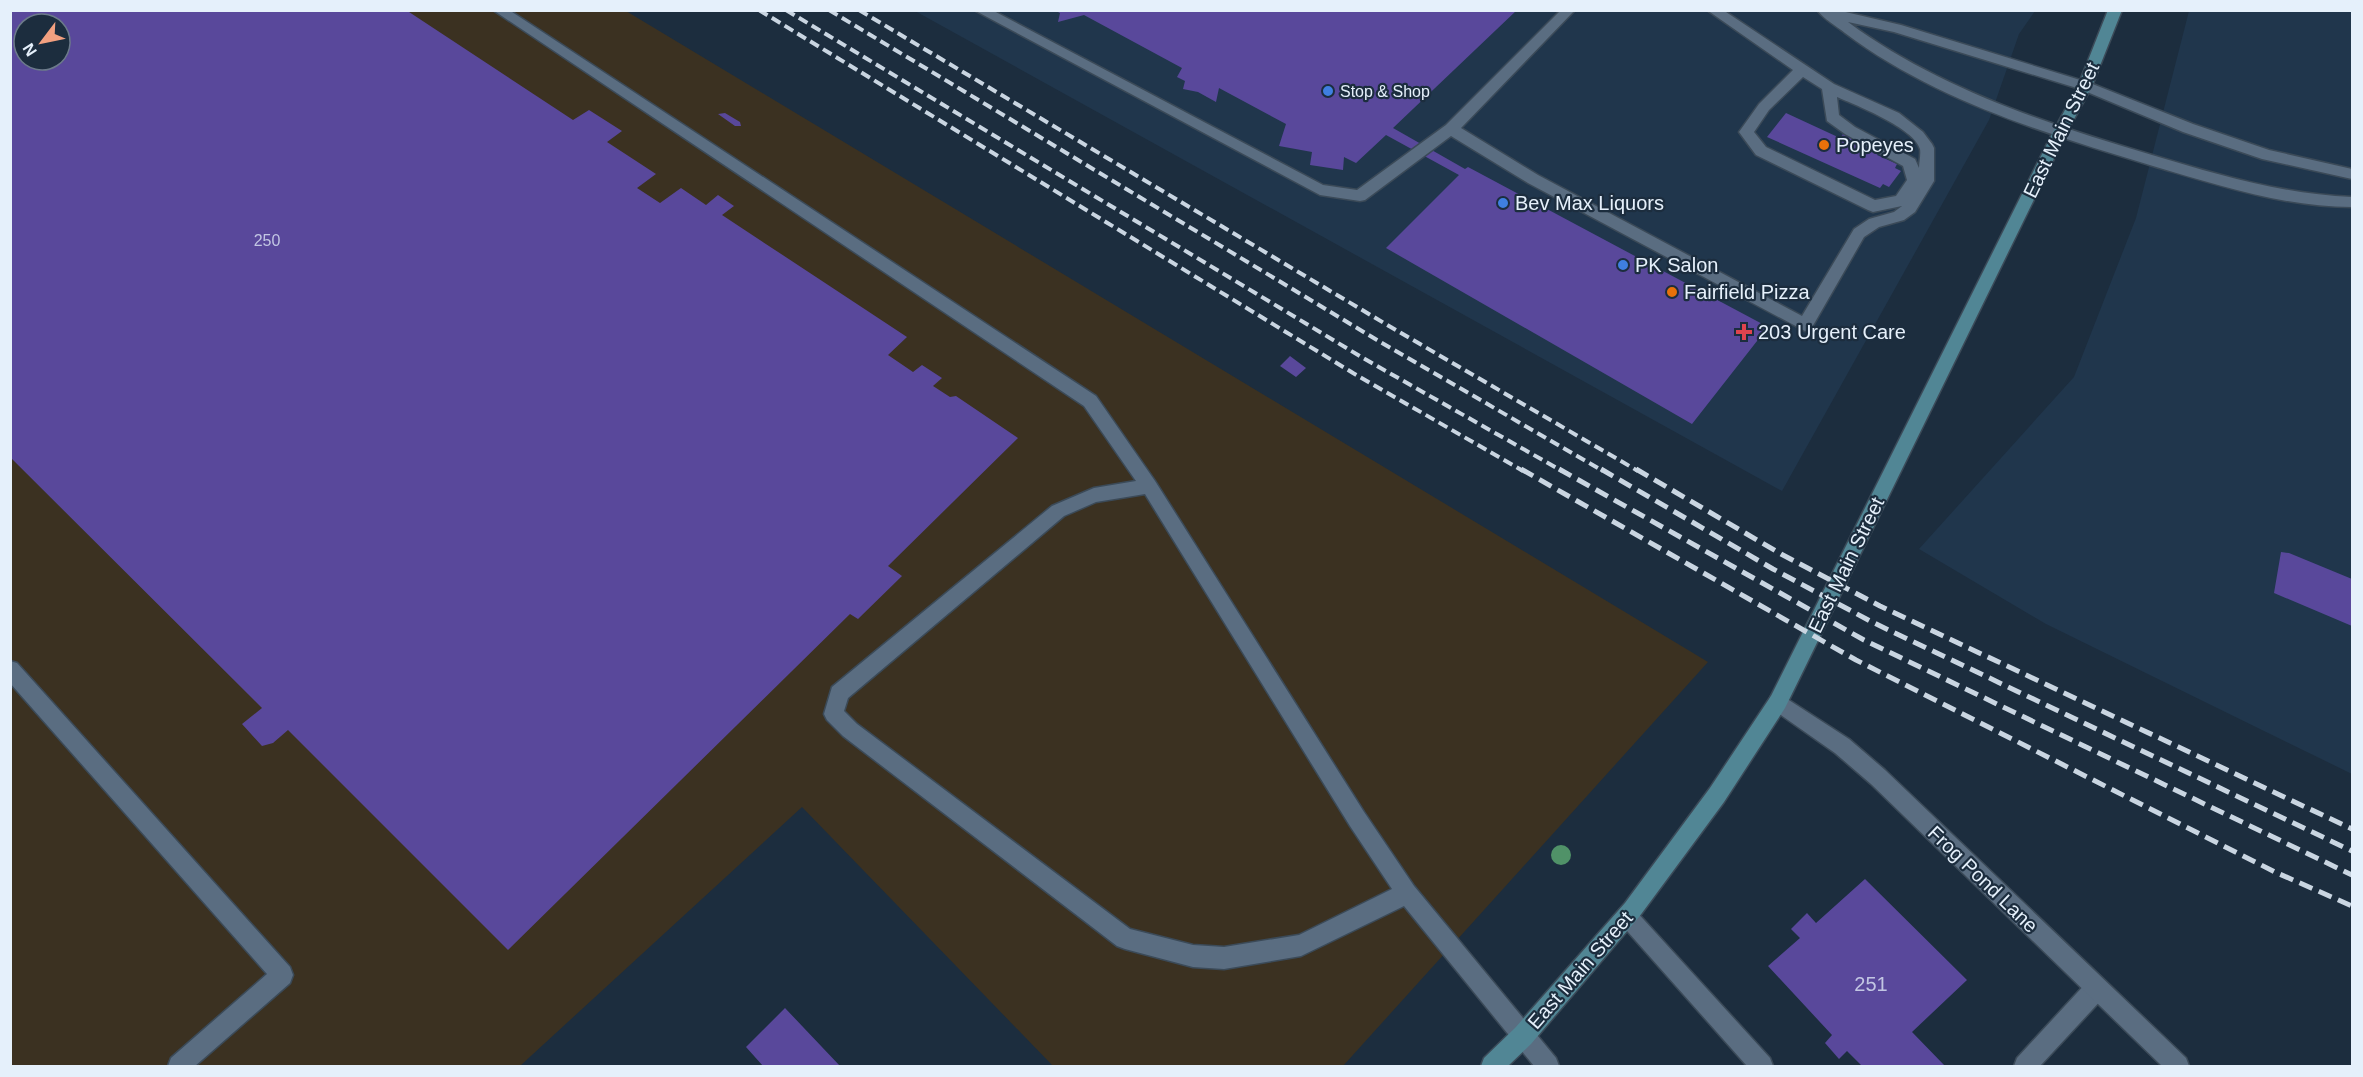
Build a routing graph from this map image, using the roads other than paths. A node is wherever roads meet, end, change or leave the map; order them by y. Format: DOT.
graph roads {
  1 [pos="499,10"];
  2 [pos="980,10"];
  3 [pos="1569,10"];
  4 [pos="1713,10"];
  5 [pos="2115,10"];
  6 [pos="1824,11"];
  7 [pos="1803,69"];
  8 [pos="2085,86"];
  9 [pos="1829,87"];
  10 [pos="1451,129"];
  11 [pos="2061,132"];
  12 [pos="2352,174"];
  13 [pos="2352,202"];
  14 [pos="1149,486"];
  15 [pos="10,669"];
  16 [pos="1778,702"];
  17 [pos="1407,893"];
  18 [pos="1627,916"];
  19 [pos="2096,989"];
  20 [pos="1522,1036"];
  21 [pos="179,1066"];
  22 [pos="1492,1066"];
  23 [pos="1548,1066"];
  24 [pos="1762,1066"];
  25 [pos="2025,1066"];
  26 [pos="2178,1066"];
  1 -- 14 [label="street"];
  2 -- 10 [label="street"];
  3 -- 10 [label="street"];
  4 -- 7 [label="street"];
  5 -- 8 [label="main road, East Main Street"];
  6 -- 8 [label="street"];
  6 -- 11 [label="street"];
  7 -- 9 [label="street"];
  7 -- 9 [label="street"];
  8 -- 11 [label="main road, East Main Street"];
  8 -- 12 [label="street"];
  9 -- 10 [label="street"];
  11 -- 13 [label="street"];
  11 -- 16 [label="main road, East Main Street"];
  14 -- 17 [label="street"];
  14 -- 17 [label="street"];
  15 -- 21 [label="street"];
  16 -- 18 [label="main road, East Main Street"];
  16 -- 19 [label="street, Frog Pond Lane"];
  17 -- 20 [label="street"];
  18 -- 20 [label="main road, East Main Street"];
  18 -- 24 [label="street"];
  19 -- 25 [label="street"];
  19 -- 26 [label="street, Frog Pond Lane"];
  20 -- 22 [label="main road, East Main Street"];
  20 -- 23 [label="street"];
}
